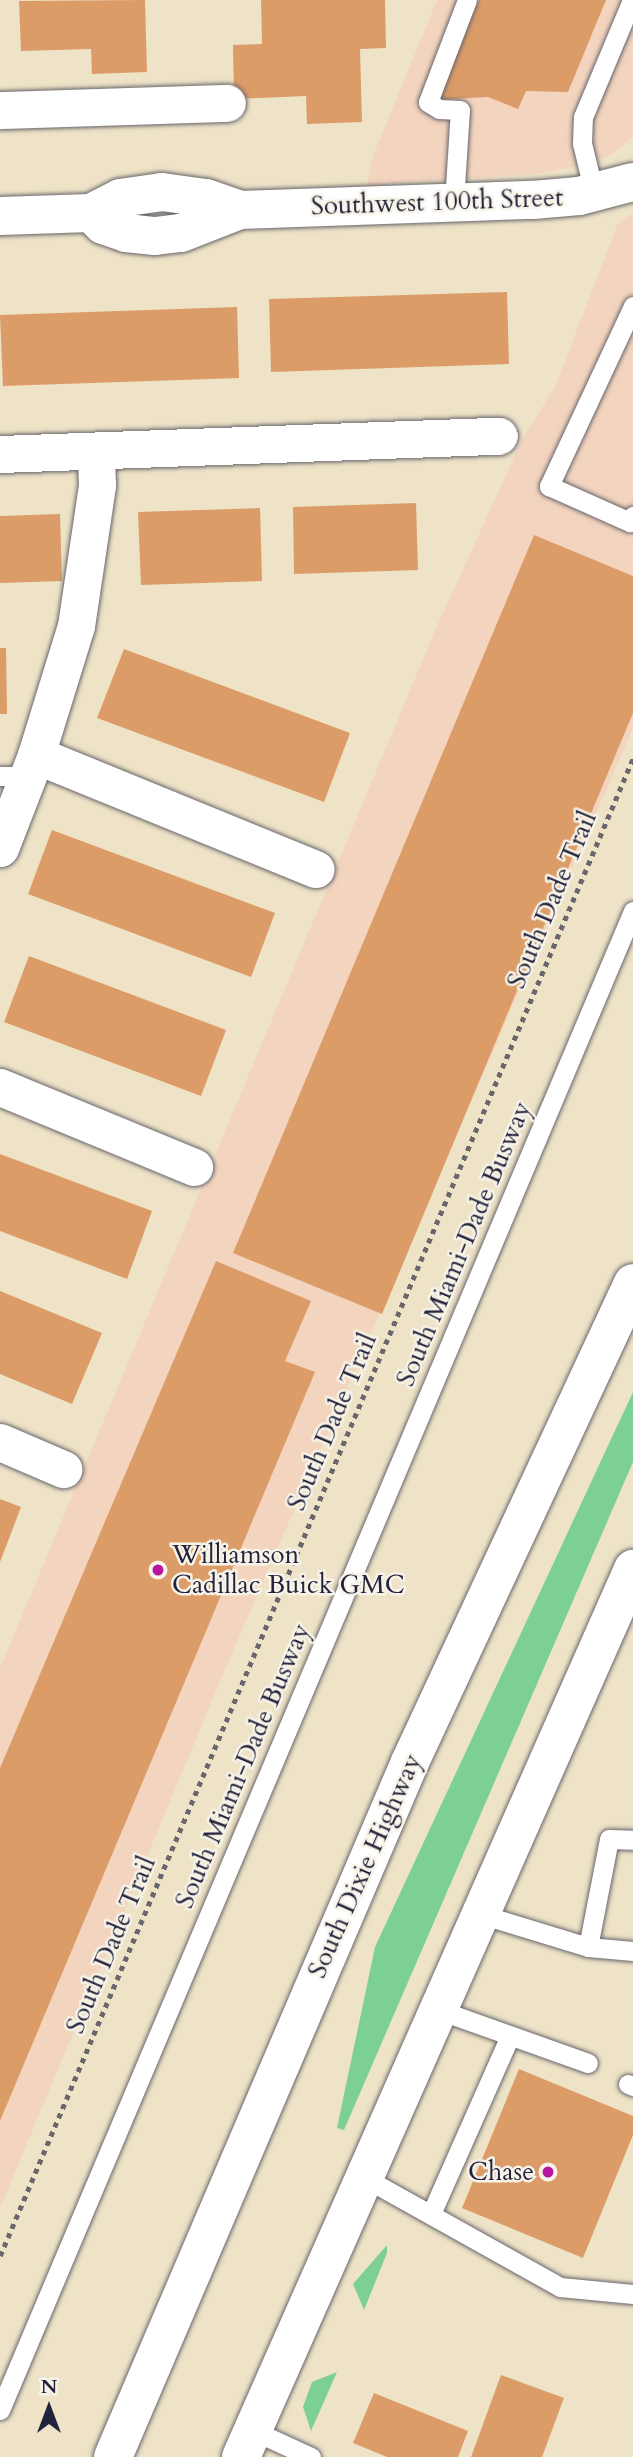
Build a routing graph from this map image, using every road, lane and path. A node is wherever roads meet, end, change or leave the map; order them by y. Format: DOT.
graph roads {
  1 [pos="467,0"];
  2 [pos="632,0"];
  3 [pos="227,103"];
  4 [pos="0,110"];
  5 [pos="633,182"];
  6 [pos="594,193"];
  7 [pos="454,202"];
  8 [pos="0,216"];
  9 [pos="633,306"];
  10 [pos="499,436"];
  11 [pos="96,451"];
  12 [pos="0,454"];
  13 [pos="633,516"];
  14 [pos="633,758"];
  15 [pos="21,769"];
  16 [pos="0,848"];
  17 [pos="316,869"];
  18 [pos="633,911"];
  19 [pos="0,1087"];
  20 [pos="194,1167"];
  21 [pos="633,1283"];
  22 [pos="0,1442"];
  23 [pos="63,1469"];
  24 [pos="633,1569"];
  25 [pos="633,1840"];
  26 [pos="480,1914"];
  27 [pos="588,1947"];
  28 [pos="633,1951"];
  29 [pos="439,2010"];
  30 [pos="509,2038"];
  31 [pos="588,2063"];
  32 [pos="365,2178"];
  33 [pos="431,2214"];
  34 [pos="0,2256"];
  35 [pos="633,2294"];
  36 [pos="0,2410"];
  37 [pos="246,2443"];
  38 [pos="113,2457"];
  39 [pos="311,2457"];
  1 -- 7 [label="lane"];
  2 -- 6 [label="lane"];
  3 -- 4 [label="street"];
  5 -- 6 [label="main road, Southwest 100th Street"];
  6 -- 7 [label="main road, Southwest 100th Street"];
  7 -- 8 [label="main road, Southwest 100th Street"];
  9 -- 13 [label="lane"];
  10 -- 11 [label="street"];
  11 -- 12 [label="street"];
  11 -- 15 [label="street"];
  14 -- 34 [label="path, South Dade Trail"];
  15 -- 16 [label="street"];
  15 -- 17 [label="street"];
  18 -- 36 [label="lane, South Miami-Dade Busway"];
  19 -- 20 [label="street"];
  21 -- 38 [label="main road, South Dixie Highway"];
  22 -- 23 [label="street"];
  24 -- 26 [label="main road"];
  25 -- 27 [label="lane"];
  26 -- 27 [label="lane"];
  26 -- 29 [label="main road"];
  27 -- 28 [label="lane"];
  29 -- 30 [label="lane"];
  29 -- 32 [label="main road"];
  30 -- 31 [label="lane"];
  30 -- 33 [label="lane"];
  32 -- 33 [label="lane"];
  32 -- 37 [label="main road"];
  33 -- 35 [label="lane"];
  37 -- 39 [label="lane"];
}
